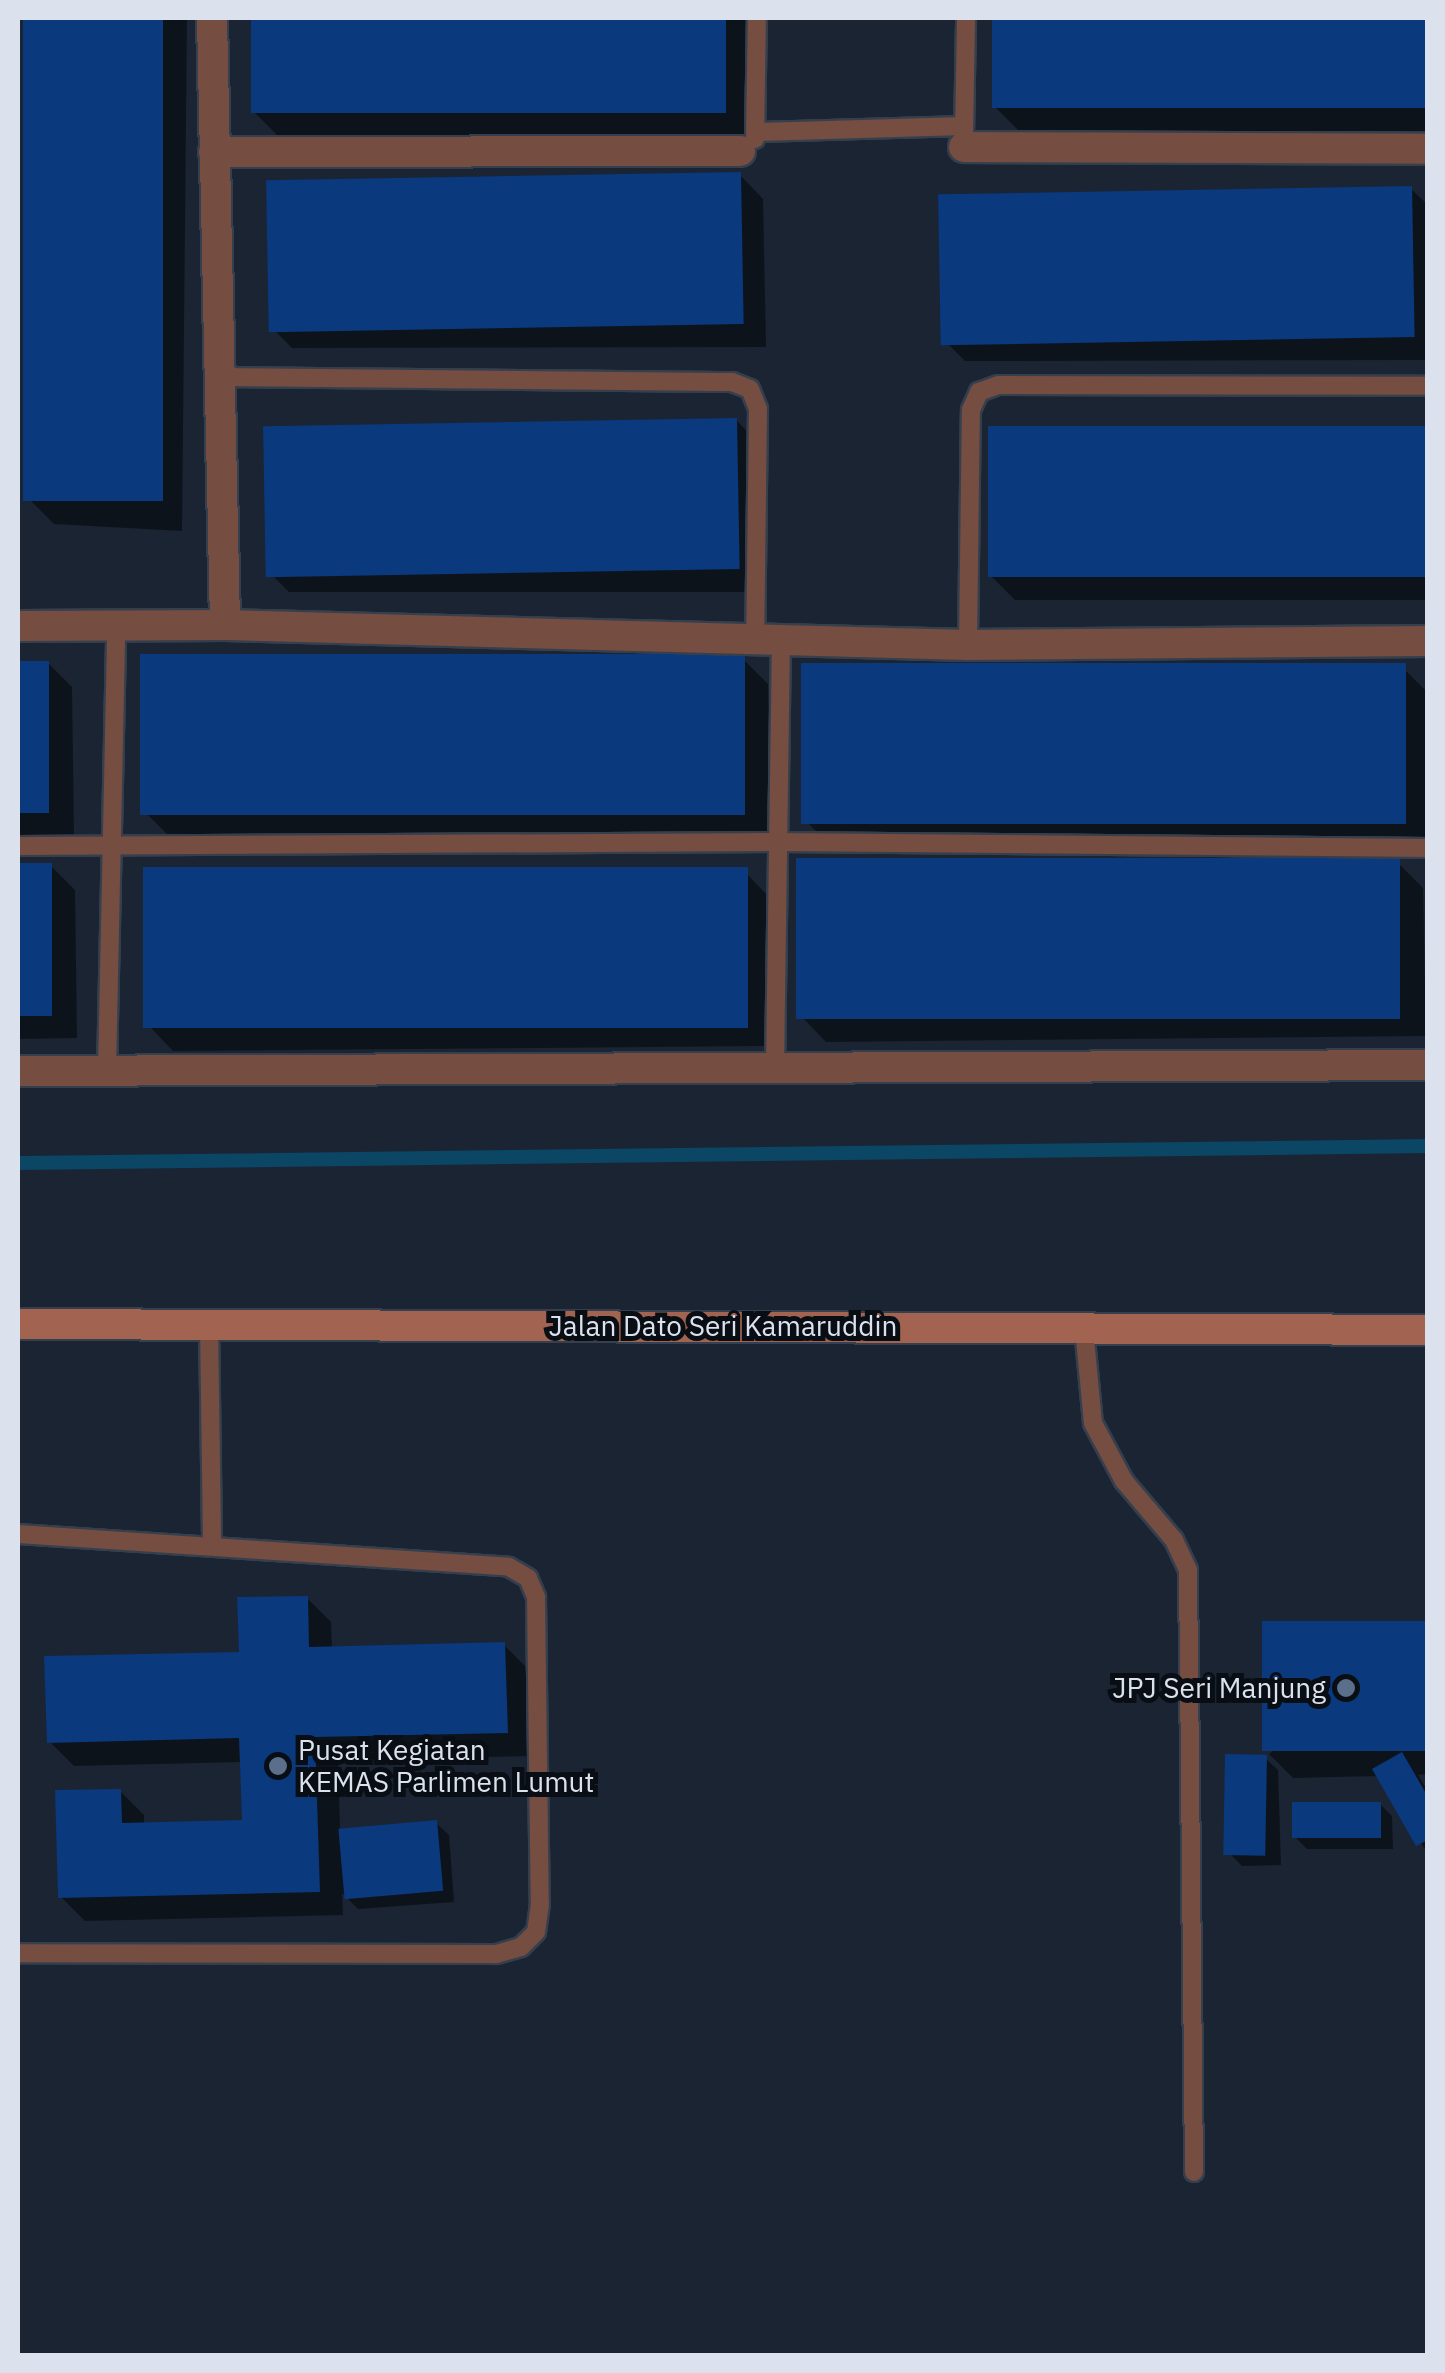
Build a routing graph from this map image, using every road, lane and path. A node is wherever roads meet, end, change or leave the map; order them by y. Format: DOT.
graph roads {
  1 [pos="212,18"];
  2 [pos="757,18"];
  3 [pos="966,18"];
  4 [pos="964,137"];
  5 [pos="749,141"];
  6 [pos="1428,149"];
  7 [pos="214,152"];
  8 [pos="219,377"];
  9 [pos="1428,386"];
  10 [pos="116,625"];
  11 [pos="225,625"];
  12 [pos="18,626"];
  13 [pos="768,639"];
  14 [pos="1428,640"];
  15 [pos="968,645"];
  16 [pos="778,842"];
  17 [pos="18,846"];
  18 [pos="112,846"];
  19 [pos="1428,848"];
  20 [pos="1428,1065"];
  21 [pos="775,1068"];
  22 [pos="107,1070"];
  23 [pos="18,1071"];
  24 [pos="18,1324"];
  25 [pos="208,1324"];
  26 [pos="1084,1328"];
  27 [pos="1428,1330"];
  28 [pos="18,1534"];
  29 [pos="212,1544"];
  30 [pos="18,1953"];
  31 [pos="1194,2172"];
  1 -- 7 [label="street"];
  2 -- 5 [label="lane"];
  3 -- 4 [label="lane"];
  4 -- 5 [label="lane"];
  4 -- 6 [label="street"];
  5 -- 7 [label="street"];
  7 -- 8 [label="street"];
  8 -- 11 [label="street"];
  8 -- 13 [label="lane"];
  9 -- 15 [label="lane"];
  10 -- 11 [label="street"];
  10 -- 12 [label="street"];
  10 -- 18 [label="lane"];
  11 -- 13 [label="street"];
  13 -- 15 [label="street"];
  13 -- 16 [label="lane"];
  14 -- 15 [label="street"];
  16 -- 18 [label="lane"];
  16 -- 19 [label="lane"];
  16 -- 21 [label="lane"];
  17 -- 18 [label="lane"];
  18 -- 22 [label="lane"];
  20 -- 21 [label="street"];
  21 -- 22 [label="street"];
  22 -- 23 [label="street"];
  24 -- 25 [label="street, Jalan Dato Seri Kamaruddin"];
  25 -- 26 [label="street, Jalan Dato Seri Kamaruddin"];
  25 -- 29 [label="lane"];
  26 -- 27 [label="street, Jalan Dato Seri Kamaruddin"];
  26 -- 31 [label="lane"];
  28 -- 29 [label="lane"];
  29 -- 30 [label="lane"];
}
